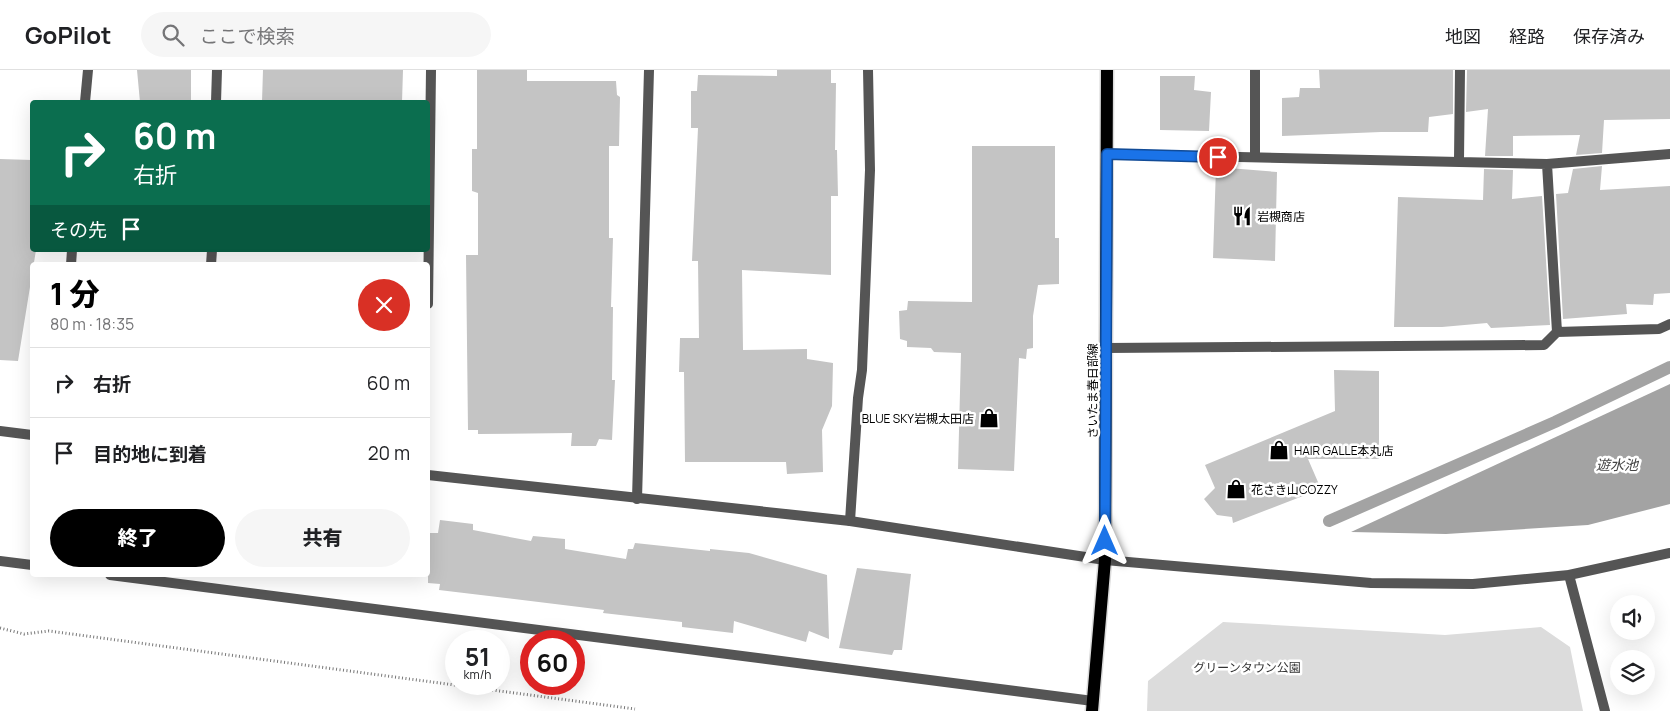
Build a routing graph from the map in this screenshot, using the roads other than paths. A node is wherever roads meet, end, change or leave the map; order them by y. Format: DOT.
graph roads {
  1 [pos="88,70"];
  2 [pos="217,70"];
  3 [pos="431,70"];
  4 [pos="649,70"];
  5 [pos="868,70"];
  6 [pos="1107,70"];
  7 [pos="1255,70"];
  8 [pos="1460,70"];
  9 [pos="85,100"];
  10 [pos="216,100"];
  11 [pos="430,148"];
  12 [pos="1107,154"];
  13 [pos="1670,154"];
  14 [pos="1255,157"];
  15 [pos="1459,160"];
  16 [pos="1547,164"];
  17 [pos="1670,324"];
  18 [pos="1558,332"];
  19 [pos="1106,348"];
  20 [pos="0,431"];
  21 [pos="30,435"];
  22 [pos="430,475"];
  23 [pos="637,499"];
  24 [pos="850,521"];
  25 [pos="1670,553"];
  26 [pos="0,560"];
  27 [pos="1105,560"];
  28 [pos="30,565"];
  29 [pos="1569,575"];
  30 [pos="125,577"];
  31 [pos="1092,706"];
  32 [pos="1605,711"];
  1 -- 9 [label="street"];
  2 -- 10 [label="street"];
  3 -- 11 [label="street"];
  4 -- 23 [label="street"];
  5 -- 24 [label="street"];
  6 -- 12 [label="main road, さいたま春日部線"];
  7 -- 14 [label="street"];
  8 -- 15 [label="street"];
  12 -- 14 [label="street"];
  12 -- 19 [label="main road, さいたま春日部線"];
  13 -- 16 [label="street"];
  14 -- 15 [label="street"];
  15 -- 16 [label="street"];
  16 -- 18 [label="street"];
  17 -- 18 [label="street"];
  18 -- 19 [label="street"];
  19 -- 27 [label="main road, さいたま春日部線"];
  20 -- 21 [label="street"];
  22 -- 23 [label="street"];
  23 -- 24 [label="street"];
  24 -- 27 [label="street"];
  25 -- 29 [label="street"];
  26 -- 28 [label="street"];
  27 -- 29 [label="street"];
  27 -- 31 [label="main road, さいたま春日部線"];
  29 -- 32 [label="street"];
  30 -- 31 [label="street"];
}
